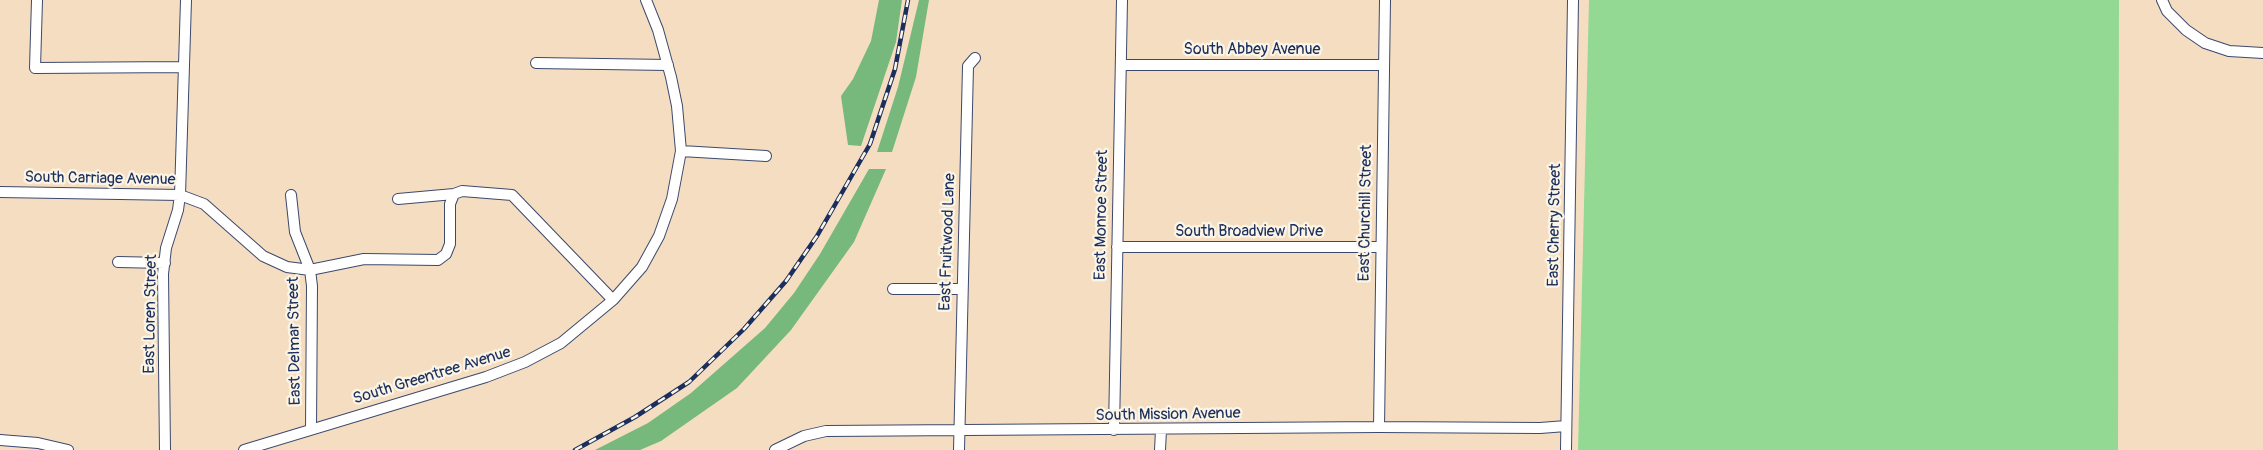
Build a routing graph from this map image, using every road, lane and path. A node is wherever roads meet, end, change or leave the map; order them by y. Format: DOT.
graph roads {
  1 [pos="37,0"];
  2 [pos="186,0"];
  3 [pos="646,0"];
  4 [pos="1122,0"];
  5 [pos="1385,0"];
  6 [pos="1573,0"];
  7 [pos="2162,0"];
  8 [pos="2263,53"];
  9 [pos="975,58"];
  10 [pos="536,63"];
  11 [pos="668,65"];
  12 [pos="1121,65"];
  13 [pos="1383,65"];
  14 [pos="182,67"];
  15 [pos="682,151"];
  16 [pos="766,156"];
  17 [pos="0,192"];
  18 [pos="454,194"];
  19 [pos="291,195"];
  20 [pos="180,196"];
  21 [pos="398,198"];
  22 [pos="1381,246"];
  23 [pos="1117,248"];
  24 [pos="118,262"];
  25 [pos="165,263"];
  26 [pos="310,270"];
  27 [pos="893,289"];
  28 [pos="961,289"];
  29 [pos="613,300"];
  30 [pos="1566,426"];
  31 [pos="1379,427"];
  32 [pos="311,429"];
  33 [pos="1114,430"];
  34 [pos="1161,430"];
  35 [pos="958,431"];
  36 [pos="0,440"];
  37 [pos="64,450"];
  38 [pos="165,450"];
  39 [pos="244,450"];
  40 [pos="775,450"];
  41 [pos="958,450"];
  42 [pos="1160,450"];
  43 [pos="1566,450"];
  1 -- 14 [label="street"];
  2 -- 14 [label="street, East Loren Street"];
  3 -- 11 [label="street, South Greentree Avenue"];
  4 -- 12 [label="street, East Monroe Street"];
  5 -- 13 [label="street, East Churchill Street"];
  6 -- 30 [label="street, East Cherry Street"];
  7 -- 8 [label="street"];
  9 -- 28 [label="street, East Fruitwood Lane"];
  10 -- 11 [label="street"];
  11 -- 15 [label="street, South Greentree Avenue"];
  12 -- 13 [label="street, South Abbey Avenue"];
  12 -- 23 [label="street, East Monroe Street"];
  13 -- 22 [label="street, East Churchill Street"];
  14 -- 20 [label="street, East Loren Street"];
  15 -- 16 [label="street"];
  15 -- 29 [label="street, South Greentree Avenue"];
  17 -- 20 [label="street, South Carriage Avenue"];
  18 -- 21 [label="street"];
  18 -- 26 [label="street, South Carriage Avenue"];
  18 -- 29 [label="street"];
  19 -- 26 [label="street, East Delmar Street"];
  20 -- 25 [label="street, East Loren Street"];
  20 -- 26 [label="street, South Carriage Avenue"];
  22 -- 23 [label="street, South Broadview Drive"];
  22 -- 31 [label="street, East Churchill Street"];
  23 -- 33 [label="street, East Monroe Street"];
  24 -- 25 [label="street"];
  25 -- 38 [label="street, East Loren Street"];
  26 -- 32 [label="street, East Delmar Street"];
  27 -- 28 [label="street"];
  28 -- 35 [label="street, East Fruitwood Lane"];
  29 -- 32 [label="street, South Greentree Avenue"];
  30 -- 31 [label="street, South Mission Avenue"];
  30 -- 43 [label="street, East Cherry Street"];
  31 -- 34 [label="street, South Mission Avenue"];
  32 -- 39 [label="street, South Greentree Avenue"];
  33 -- 34 [label="street, South Mission Avenue"];
  33 -- 35 [label="street, South Mission Avenue"];
  34 -- 42 [label="street"];
  35 -- 40 [label="street, South Mission Avenue"];
  35 -- 41 [label="street, East Fruitwood Lane"];
  36 -- 37 [label="street"];
}
